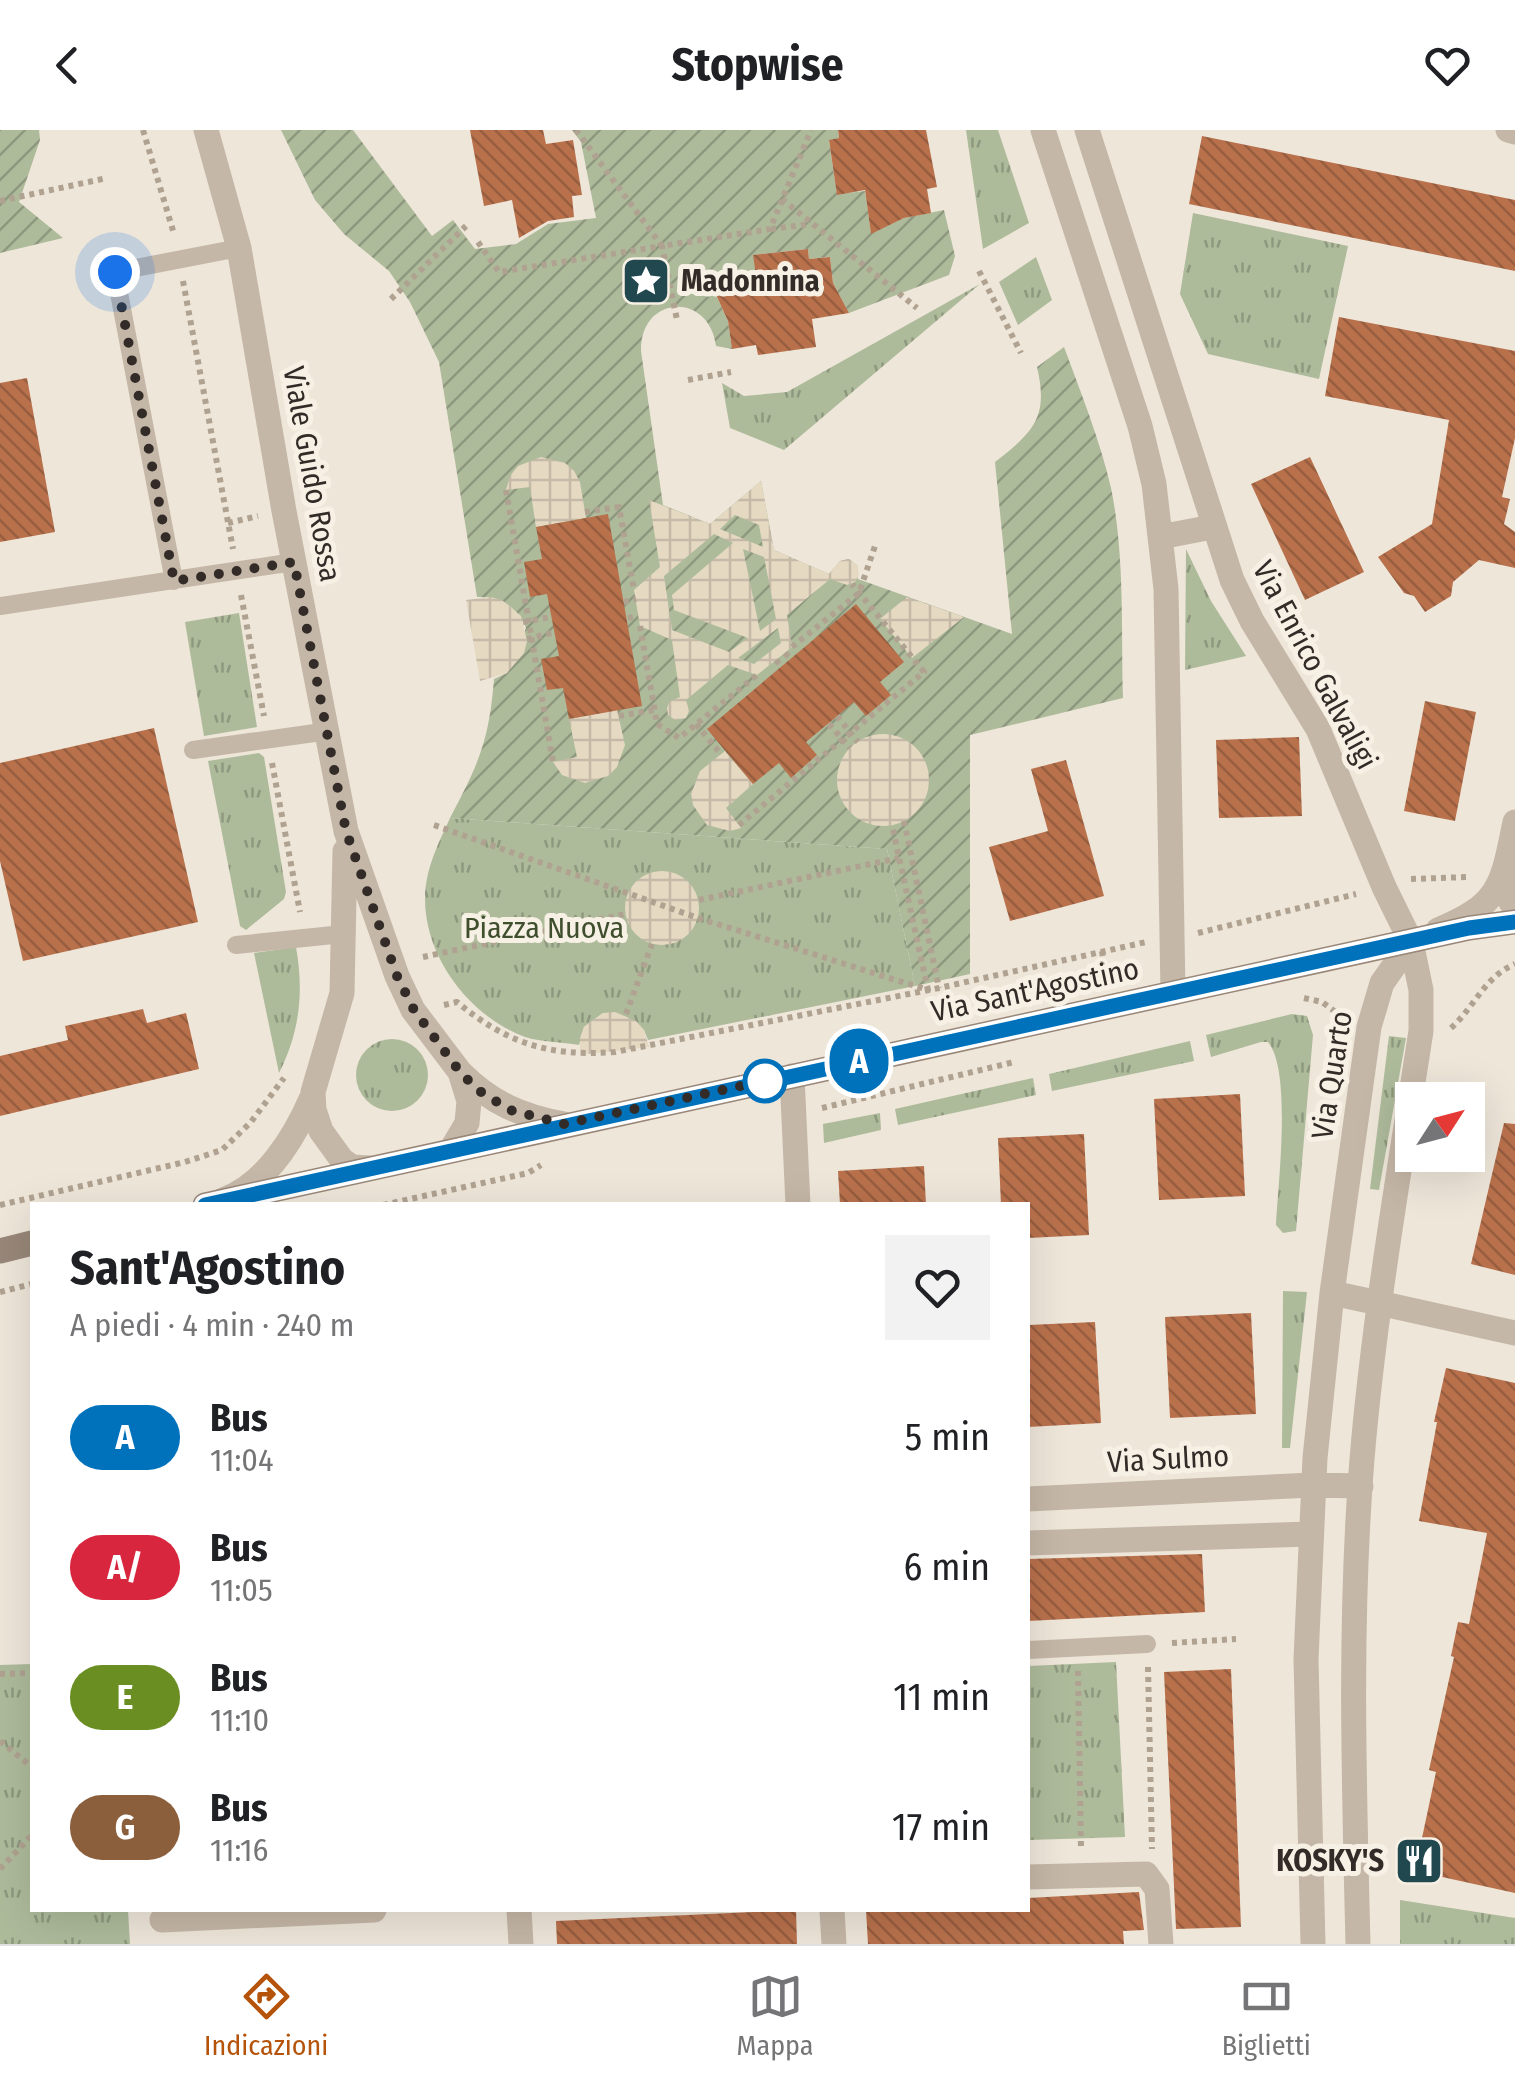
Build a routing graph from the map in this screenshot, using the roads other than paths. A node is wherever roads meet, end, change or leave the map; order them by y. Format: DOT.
graph roads {
  1 [pos="206,130"];
  2 [pos="1043,130"];
  3 [pos="1087,130"];
  4 [pos="239,248"];
  5 [pos="1212,527"];
  6 [pos="1160,536"];
  7 [pos="294,562"];
  8 [pos="174,581"];
  9 [pos="0,606"];
  10 [pos="328,731"];
  11 [pos="193,750"];
  12 [pos="1515,822"];
  13 [pos="346,831"];
  14 [pos="1504,876"];
  15 [pos="1515,909"];
  16 [pos="1515,922"];
  17 [pos="343,934"];
  18 [pos="1411,942"];
  19 [pos="236,945"];
  20 [pos="1173,993"];
  21 [pos="460,1072"];
  22 [pos="792,1076"];
  23 [pos="314,1092"];
  24 [pos="564,1124"];
  25 [pos="451,1150"];
  26 [pos="370,1168"];
  27 [pos="216,1202"];
  28 [pos="219,1202"];
  29 [pos="798,1202"];
  30 [pos="30,1244"];
  31 [pos="0,1251"];
  32 [pos="1332,1293"];
  33 [pos="1380,1303"];
  34 [pos="1515,1333"];
  35 [pos="1312,1485"];
  36 [pos="1361,1486"];
  37 [pos="1030,1498"];
  38 [pos="1310,1534"];
  39 [pos="1358,1534"];
  40 [pos="1030,1543"];
  41 [pos="1147,1644"];
  42 [pos="1030,1650"];
  43 [pos="1030,1877"];
  44 [pos="298,1912"];
  45 [pos="519,1912"];
  46 [pos="832,1912"];
  47 [pos="260,1913"];
  48 [pos="216,1918"];
  49 [pos="163,1925"];
  50 [pos="217,1944"];
  51 [pos="521,1944"];
  52 [pos="834,1944"];
  53 [pos="1162,1944"];
  54 [pos="1312,1944"];
  55 [pos="1358,1944"];
  1 -- 4 [label="street, Viale Guido Rossa"];
  2 -- 6 [label="street"];
  3 -- 5 [label="street, Via Enrico Galvaligi"];
  4 -- 7 [label="street, Viale Guido Rossa"];
  4 -- 8 [label="lane"];
  5 -- 6 [label="street"];
  5 -- 18 [label="street, Via Enrico Galvaligi"];
  6 -- 20 [label="street"];
  7 -- 8 [label="lane"];
  7 -- 10 [label="street, Viale Guido Rossa"];
  8 -- 9 [label="lane"];
  10 -- 11 [label="lane"];
  10 -- 13 [label="street, Viale Guido Rossa"];
  12 -- 14 [label="street"];
  13 -- 17 [label="street, Viale Guido Rossa"];
  13 -- 21 [label="street, Viale Guido Rossa"];
  14 -- 15 [label="street"];
  14 -- 18 [label="street"];
  16 -- 18 [label="main road, Via Sant'Agostino"];
  17 -- 19 [label="lane"];
  17 -- 23 [label="street, Viale Guido Rossa"];
  18 -- 20 [label="main road, Via Sant'Agostino"];
  18 -- 32 [label="street, Via Quarto"];
  18 -- 33 [label="street"];
  20 -- 22 [label="main road, Via Sant'Agostino"];
  21 -- 24 [label="street, Viale Guido Rossa"];
  21 -- 25 [label="street, Viale Guido Rossa"];
  22 -- 24 [label="main road, Via Sant'Agostino"];
  22 -- 29 [label="street"];
  23 -- 26 [label="street"];
  23 -- 27 [label="street, Viale Guido Rossa"];
  24 -- 25 [label="main road, Via Sant'Agostino"];
  25 -- 26 [label="main road, Via Sant'Agostino"];
  26 -- 28 [label="main road, Via Sant'Agostino"];
  30 -- 31 [label="main road"];
  32 -- 33 [label="street"];
  32 -- 35 [label="street, Via Quarto"];
  33 -- 34 [label="street"];
  33 -- 36 [label="street"];
  35 -- 36 [label="street"];
  35 -- 37 [label="street, Via Sulmo"];
  35 -- 38 [label="street, Via Quarto"];
  36 -- 39 [label="street"];
  38 -- 39 [label="street"];
  38 -- 40 [label="street"];
  38 -- 54 [label="street, Via Quarto"];
  39 -- 55 [label="street"];
  41 -- 42 [label="lane"];
  43 -- 53 [label="street"];
  44 -- 47 [label="street"];
  45 -- 51 [label="street"];
  46 -- 52 [label="street"];
  47 -- 48 [label="street"];
  48 -- 49 [label="street"];
  48 -- 50 [label="street"];
}
